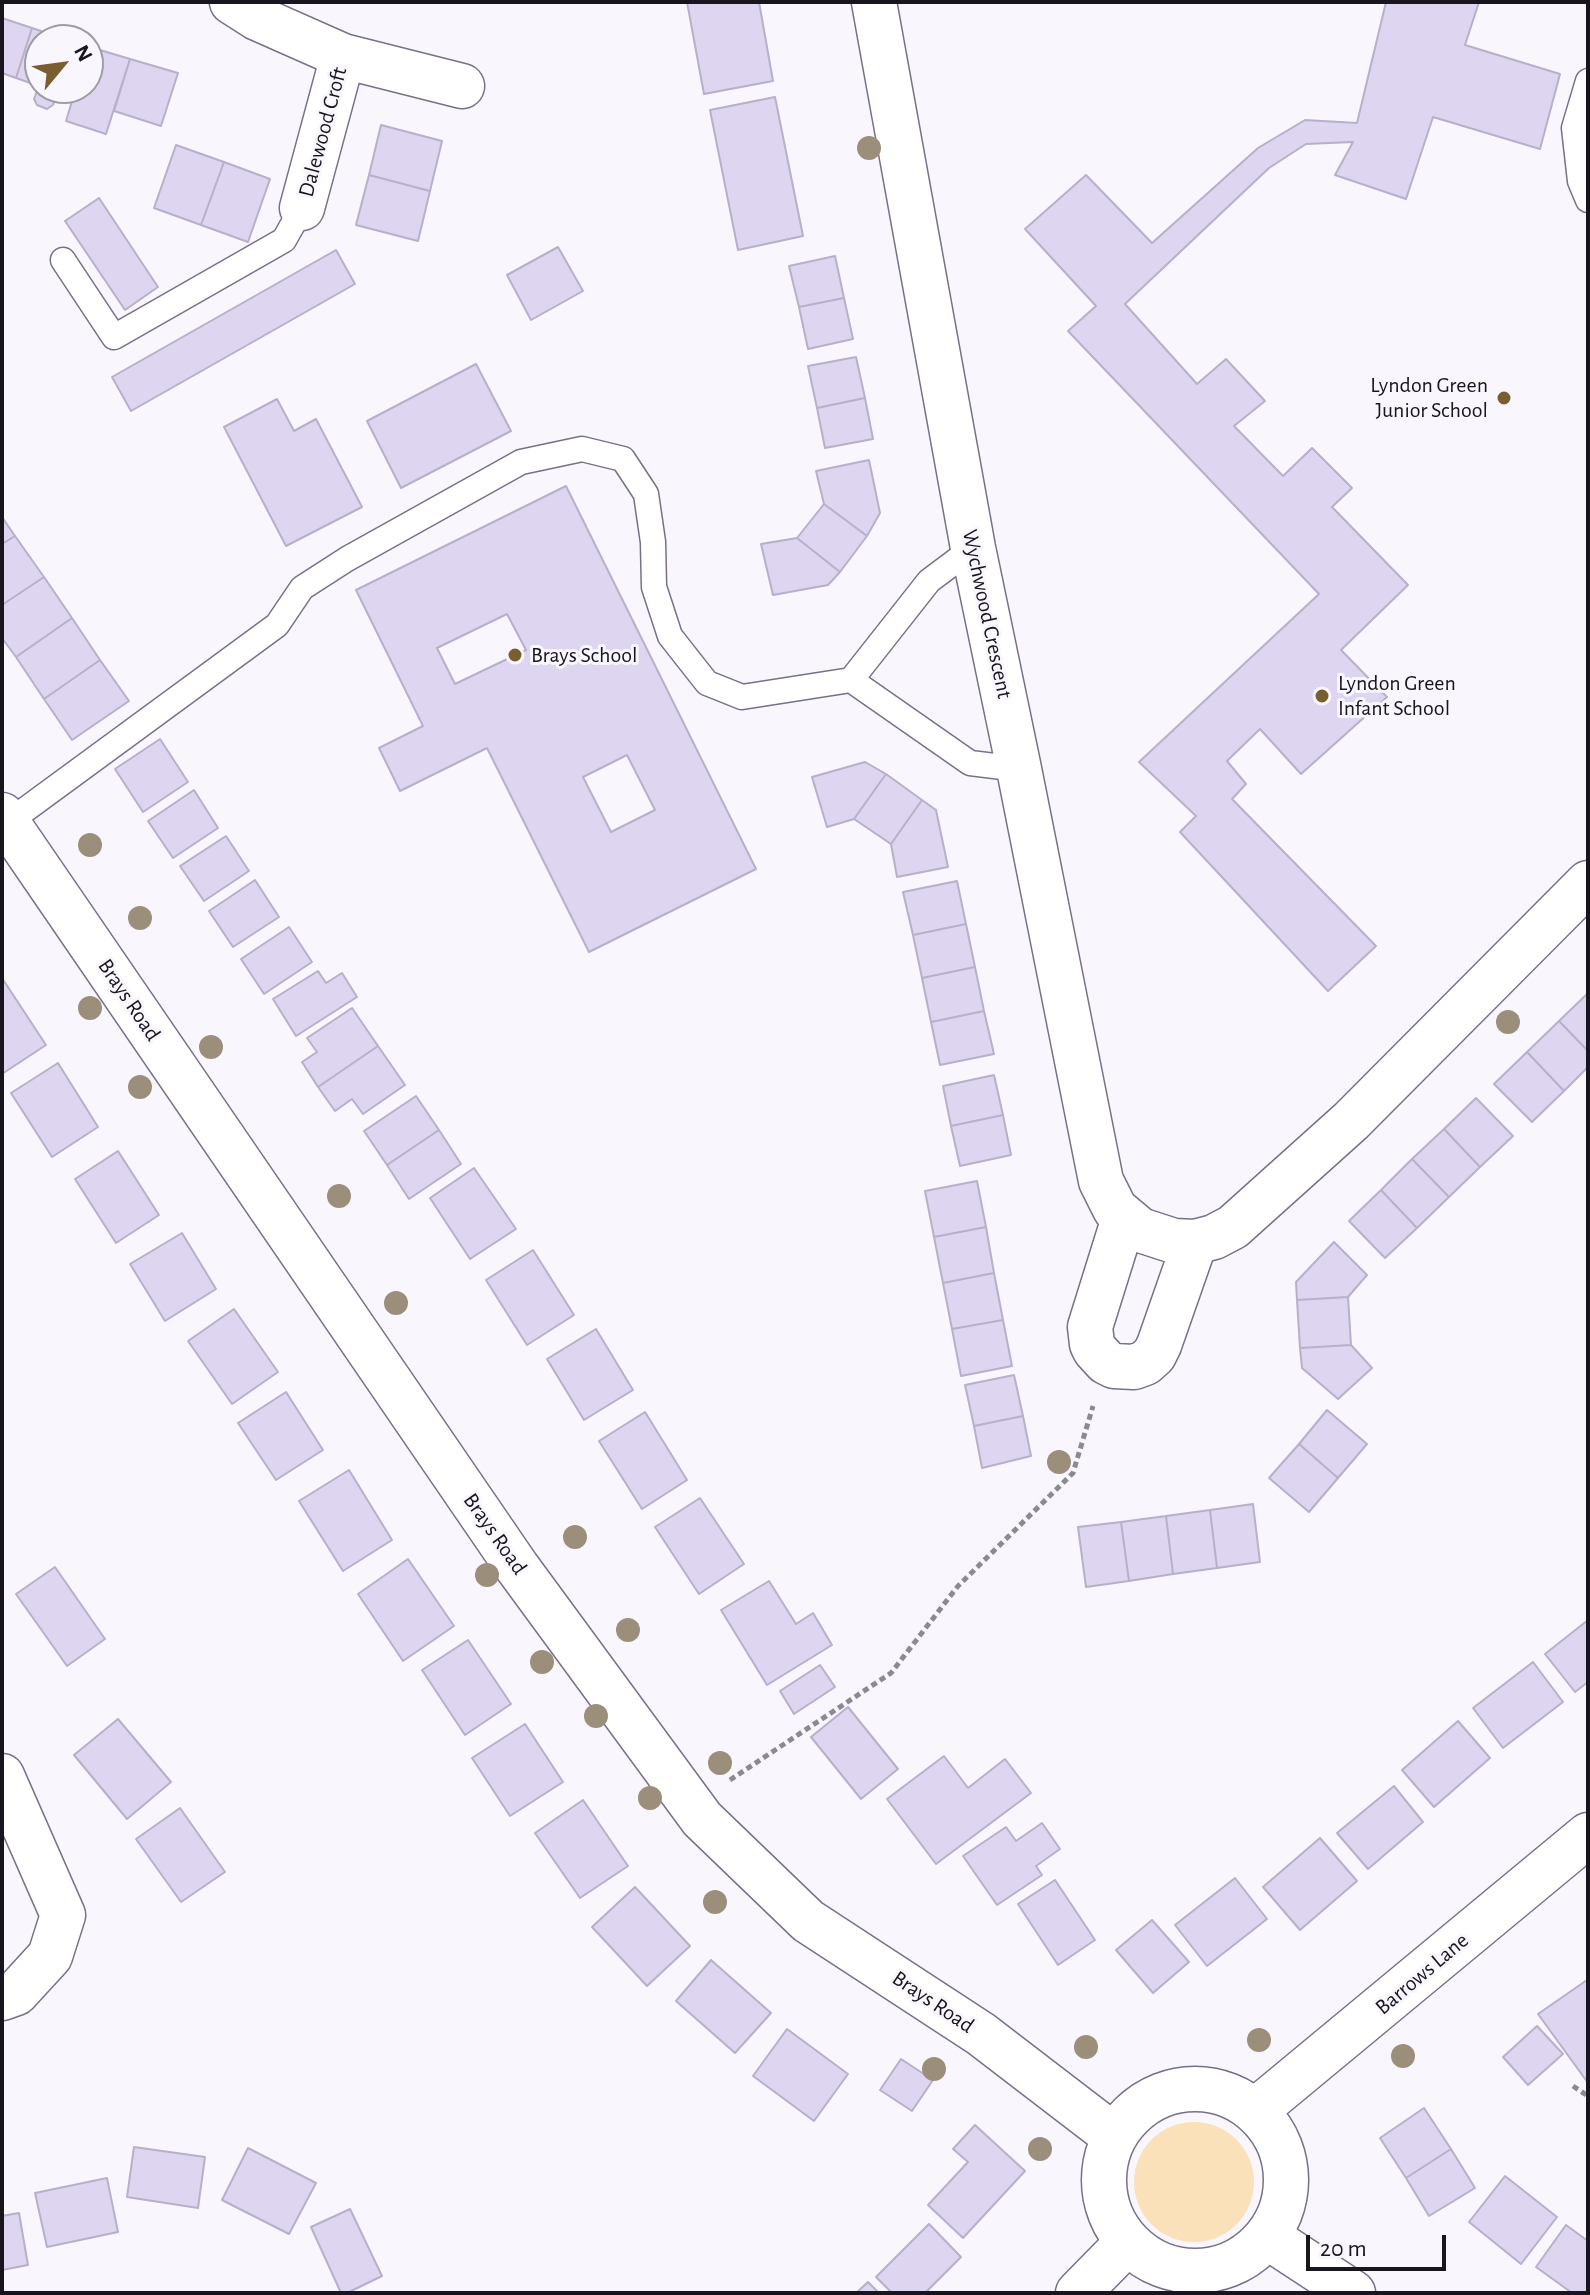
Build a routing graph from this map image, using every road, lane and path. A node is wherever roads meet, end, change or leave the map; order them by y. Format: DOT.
graph roads {
  1 [pos="232,2"];
  2 [pos="874,2"];
  3 [pos="343,56"];
  4 [pos="1588,81"];
  5 [pos="462,86"];
  6 [pos="1588,200"];
  7 [pos="302,208"];
  8 [pos="63,260"];
  9 [pos="973,548"];
  10 [pos="851,680"];
  11 [pos="1019,769"];
  12 [pos="5,819"];
  13 [pos="1588,883"];
  14 [pos="1124,1218"];
  15 [pos="1195,1242"];
  16 [pos="1106,1362"];
  17 [pos="2,1776"];
  18 [pos="693,1805"];
  19 [pos="1588,1835"];
  20 [pos="2,1998"];
  21 [pos="1573,2086"];
  22 [pos="1588,2096"];
  23 [pos="1255,2111"];
  24 [pos="1114,2136"];
  25 [pos="1265,2239"];
  26 [pos="1128,2242"];
  27 [pos="1078,2293"];
  28 [pos="1353,2293"];
  1 -- 3 [label="street, Dalewood Croft"];
  2 -- 9 [label="street, Wychwood Crescent"];
  3 -- 5 [label="street, Dalewood Croft"];
  3 -- 7 [label="street, Dalewood Croft"];
  4 -- 6 [label="lane"];
  7 -- 8 [label="lane"];
  9 -- 10 [label="lane"];
  9 -- 11 [label="street, Wychwood Crescent"];
  10 -- 11 [label="lane"];
  10 -- 12 [label="lane"];
  11 -- 14 [label="street, Wychwood Crescent"];
  12 -- 18 [label="street, Brays Road"];
  13 -- 15 [label="street"];
  14 -- 15 [label="street, Wychwood Crescent"];
  14 -- 16 [label="street"];
  15 -- 16 [label="street"];
  16 -- 18 [label="path"];
  17 -- 20 [label="street"];
  18 -- 24 [label="street, Brays Road"];
  19 -- 23 [label="street, Barrows Lane"];
  21 -- 22 [label="path"];
  23 -- 24 [label="street"];
  23 -- 25 [label="street"];
  24 -- 26 [label="street"];
  25 -- 26 [label="street"];
  25 -- 28 [label="street"];
  26 -- 27 [label="street"];
}
